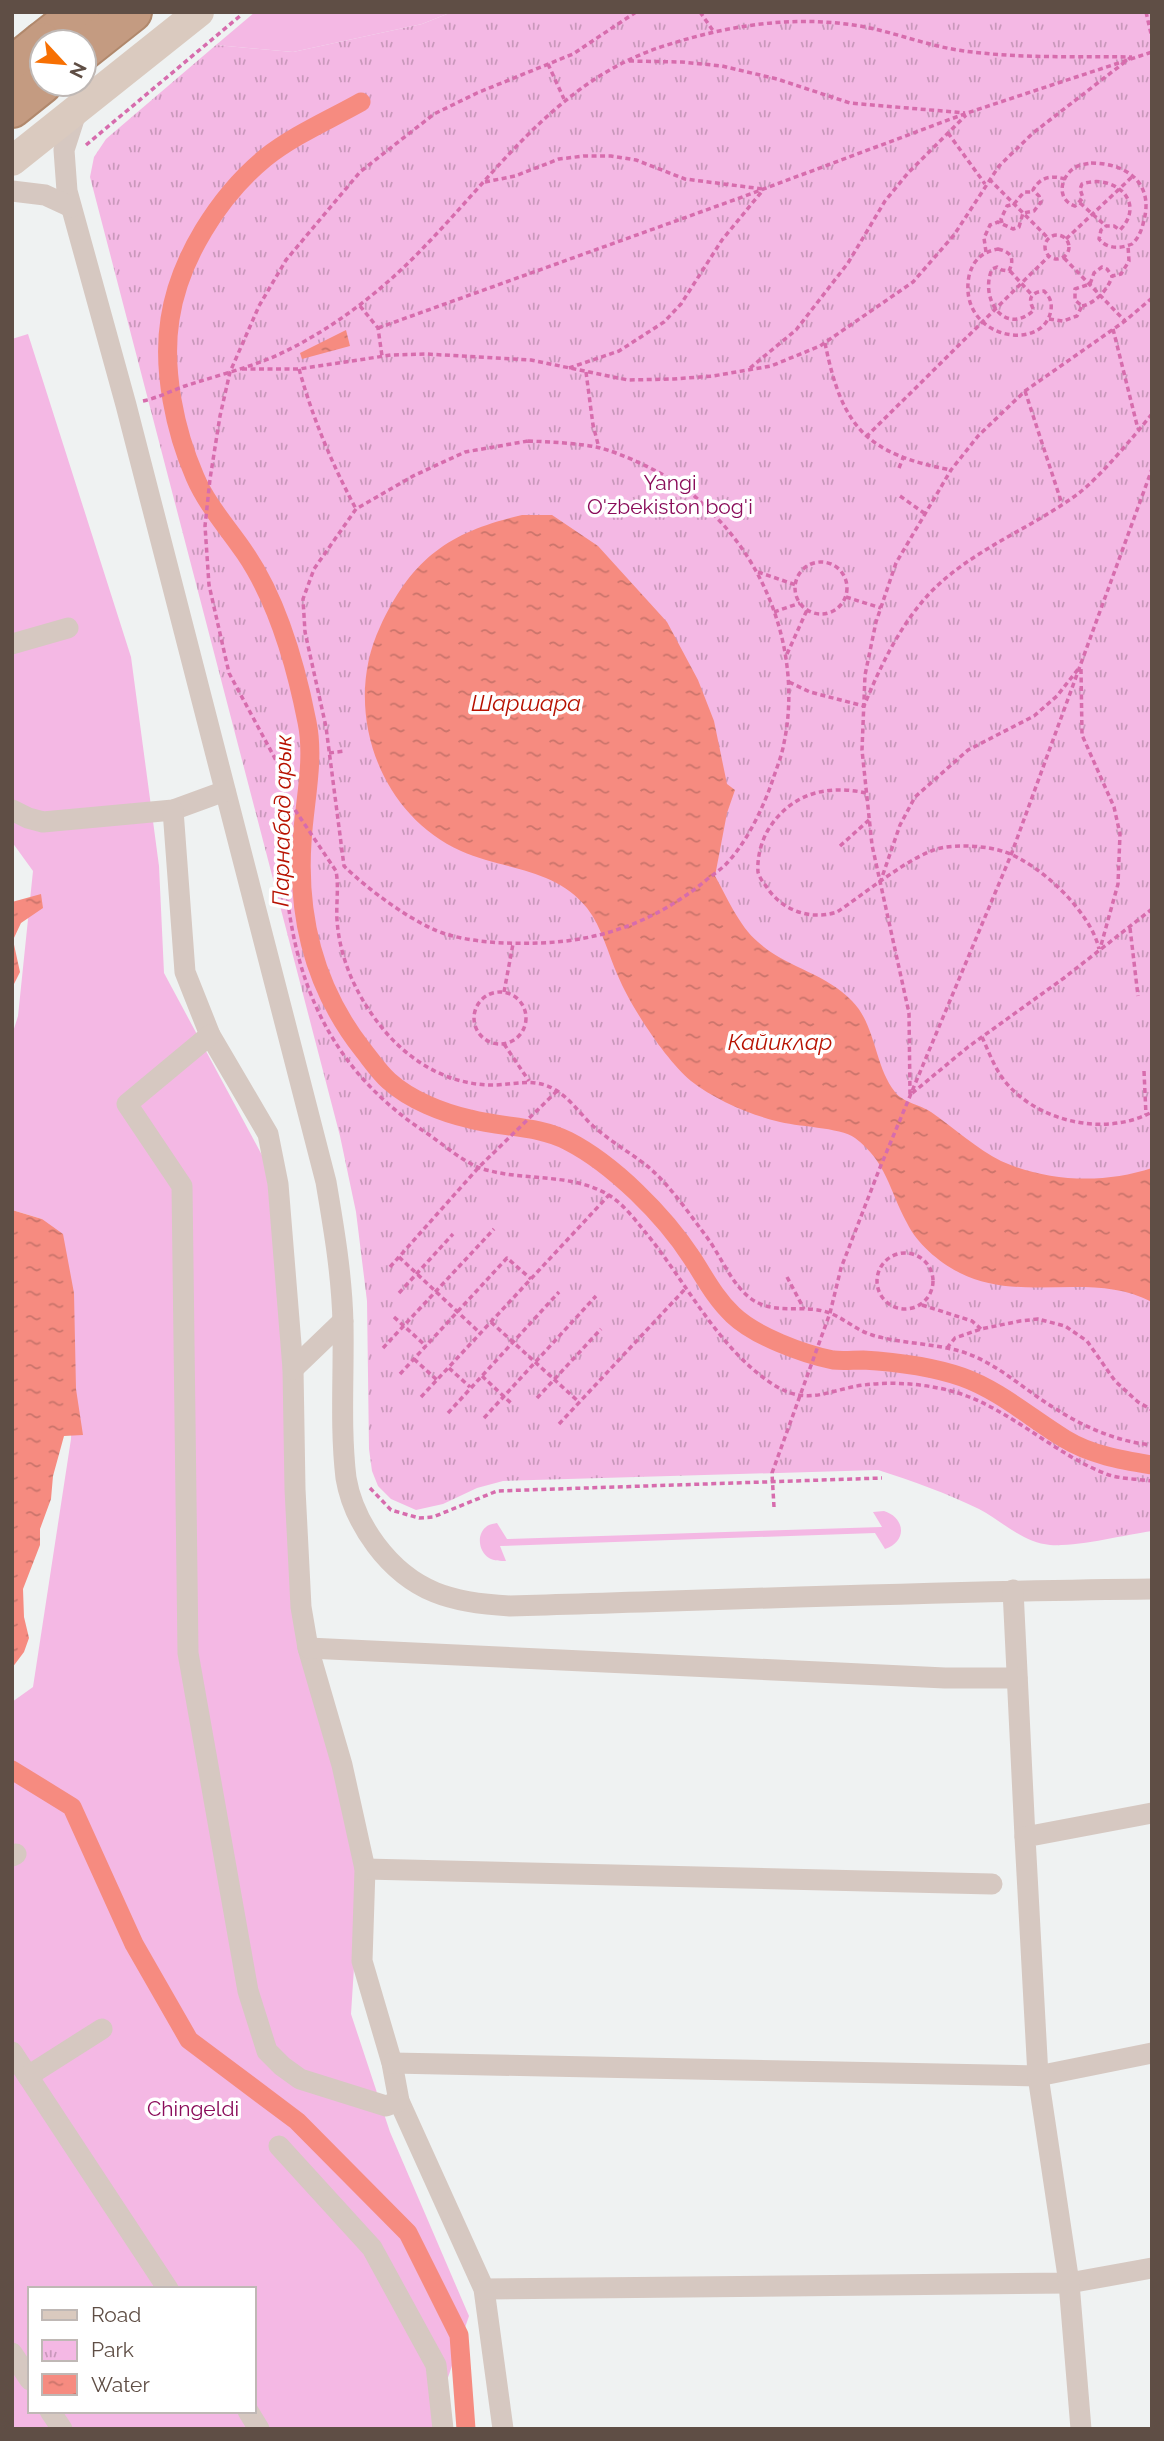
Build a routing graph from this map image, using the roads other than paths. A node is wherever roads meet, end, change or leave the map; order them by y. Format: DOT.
graph roads {
  1 [pos="80,12"];
  2 [pos="132,12"];
  3 [pos="199,12"];
  4 [pos="60,28"];
  5 [pos="98,39"];
  6 [pos="28,53"];
  7 [pos="12,66"];
  8 [pos="28,95"];
  9 [pos="85,103"];
  10 [pos="12,108"];
  11 [pos="12,161"];
  12 [pos="12,191"];
  13 [pos="71,208"];
  14 [pos="68,628"];
  15 [pos="12,645"];
  16 [pos="225,791"];
  17 [pos="12,810"];
  18 [pos="173,810"];
  19 [pos="210,1035"];
  20 [pos="343,1321"];
  21 [pos="293,1369"];
  22 [pos="1152,1589"];
  23 [pos="1013,1590"];
  24 [pos="308,1648"];
  25 [pos="1017,1678"];
  26 [pos="1152,1813"];
  27 [pos="1025,1837"];
  28 [pos="365,1869"];
  29 [pos="992,1884"];
  30 [pos="102,2029"];
  31 [pos="12,2052"];
  32 [pos="1152,2053"];
  33 [pos="392,2063"];
  34 [pos="28,2076"];
  35 [pos="1038,2076"];
  36 [pos="399,2101"];
  37 [pos="279,2146"];
  38 [pos="1152,2268"];
  39 [pos="1069,2283"];
  40 [pos="167,2287"];
  41 [pos="484,2289"];
  42 [pos="12,2353"];
  43 [pos="28,2377"];
  44 [pos="51,2413"];
  45 [pos="249,2413"];
  46 [pos="62,2429"];
  47 [pos="260,2429"];
  48 [pos="443,2429"];
  49 [pos="503,2429"];
  50 [pos="1081,2429"];
  1 -- 4 [label="highway"];
  2 -- 5 [label="highway"];
  3 -- 9 [label="main road"];
  6 -- 7 [label="highway"];
  8 -- 10 [label="highway"];
  9 -- 11 [label="main road"];
  9 -- 13 [label="street"];
  12 -- 13 [label="street"];
  13 -- 16 [label="street"];
  14 -- 15 [label="street"];
  16 -- 18 [label="street"];
  16 -- 20 [label="street"];
  17 -- 18 [label="street"];
  18 -- 19 [label="street"];
  19 -- 21 [label="street"];
  19 -- 36 [label="street"];
  20 -- 21 [label="street"];
  20 -- 23 [label="street"];
  21 -- 24 [label="street"];
  22 -- 23 [label="street"];
  23 -- 25 [label="street"];
  24 -- 25 [label="street"];
  24 -- 28 [label="street"];
  25 -- 27 [label="street"];
  26 -- 27 [label="street"];
  27 -- 35 [label="street"];
  28 -- 29 [label="street"];
  28 -- 33 [label="street"];
  30 -- 34 [label="street"];
  31 -- 34 [label="street"];
  32 -- 35 [label="street"];
  33 -- 35 [label="street"];
  33 -- 36 [label="street"];
  34 -- 40 [label="street"];
  35 -- 39 [label="street"];
  36 -- 41 [label="street"];
  37 -- 48 [label="street"];
  38 -- 39 [label="street"];
  39 -- 41 [label="street"];
  39 -- 50 [label="street"];
  41 -- 49 [label="street"];
  42 -- 43 [label="street"];
  44 -- 46 [label="street"];
  45 -- 47 [label="street"];
}
